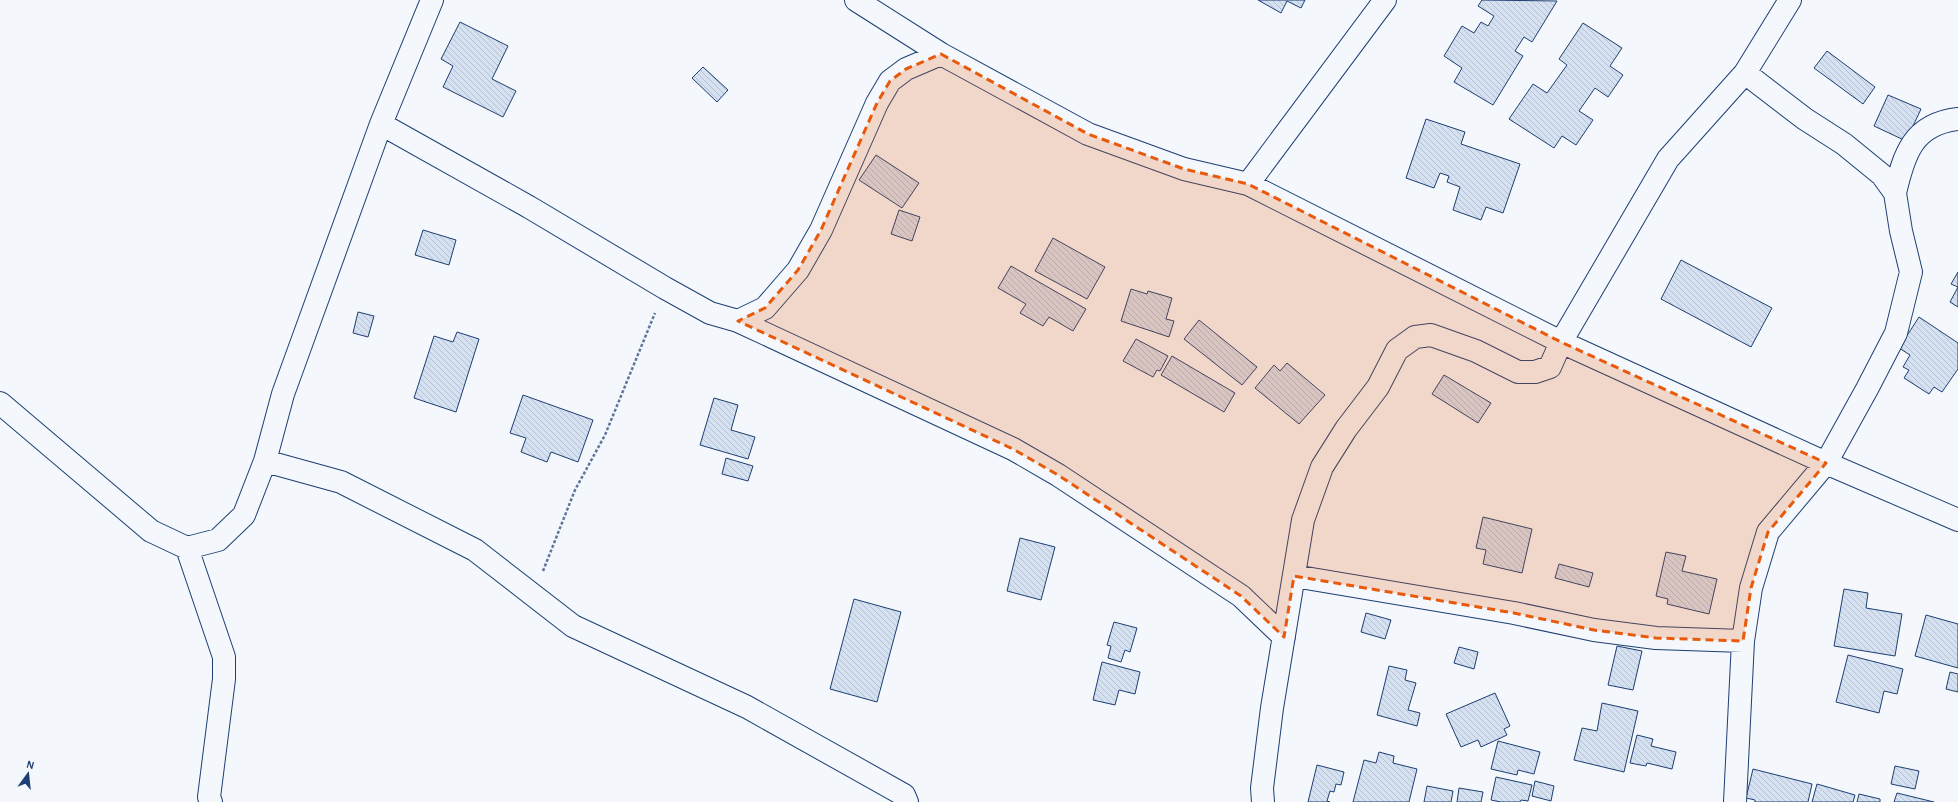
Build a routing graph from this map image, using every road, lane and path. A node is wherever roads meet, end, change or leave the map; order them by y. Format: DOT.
graph roads {
  1 [pos="432,0"];
  2 [pos="856,0"];
  3 [pos="1386,0"];
  4 [pos="1790,0"];
  5 [pos="942,54"];
  6 [pos="1745,73"];
  7 [pos="1958,119"];
  8 [pos="381,124"];
  9 [pos="1248,184"];
  10 [pos="1895,193"];
  11 [pos="665,288"];
  12 [pos="738,321"];
  13 [pos="1561,342"];
  14 [pos="0,402"];
  15 [pos="265,461"];
  16 [pos="1826,463"];
  17 [pos="1958,520"];
  18 [pos="187,548"];
  19 [pos="1294,576"];
  20 [pos="533,595"];
  21 [pos="1284,637"];
  22 [pos="1743,641"];
  23 [pos="211,802"];
  24 [pos="907,802"];
  25 [pos="1263,802"];
  26 [pos="1735,802"];
  1 -- 8 [label="street"];
  2 -- 5 [label="street"];
  3 -- 9 [label="street"];
  4 -- 6 [label="street"];
  5 -- 9 [label="street"];
  5 -- 12 [label="street"];
  6 -- 10 [label="street"];
  6 -- 13 [label="street"];
  7 -- 10 [label="street"];
  8 -- 11 [label="street"];
  8 -- 15 [label="street"];
  9 -- 13 [label="street"];
  10 -- 16 [label="street"];
  11 -- 12 [label="street"];
  11 -- 20 [label="path"];
  12 -- 21 [label="street"];
  13 -- 16 [label="street"];
  13 -- 19 [label="street"];
  14 -- 18 [label="street"];
  15 -- 18 [label="street"];
  15 -- 20 [label="street"];
  16 -- 17 [label="street"];
  16 -- 22 [label="street"];
  18 -- 23 [label="street"];
  19 -- 21 [label="street"];
  19 -- 22 [label="street"];
  20 -- 24 [label="street"];
  21 -- 25 [label="street"];
  22 -- 26 [label="street"];
}
